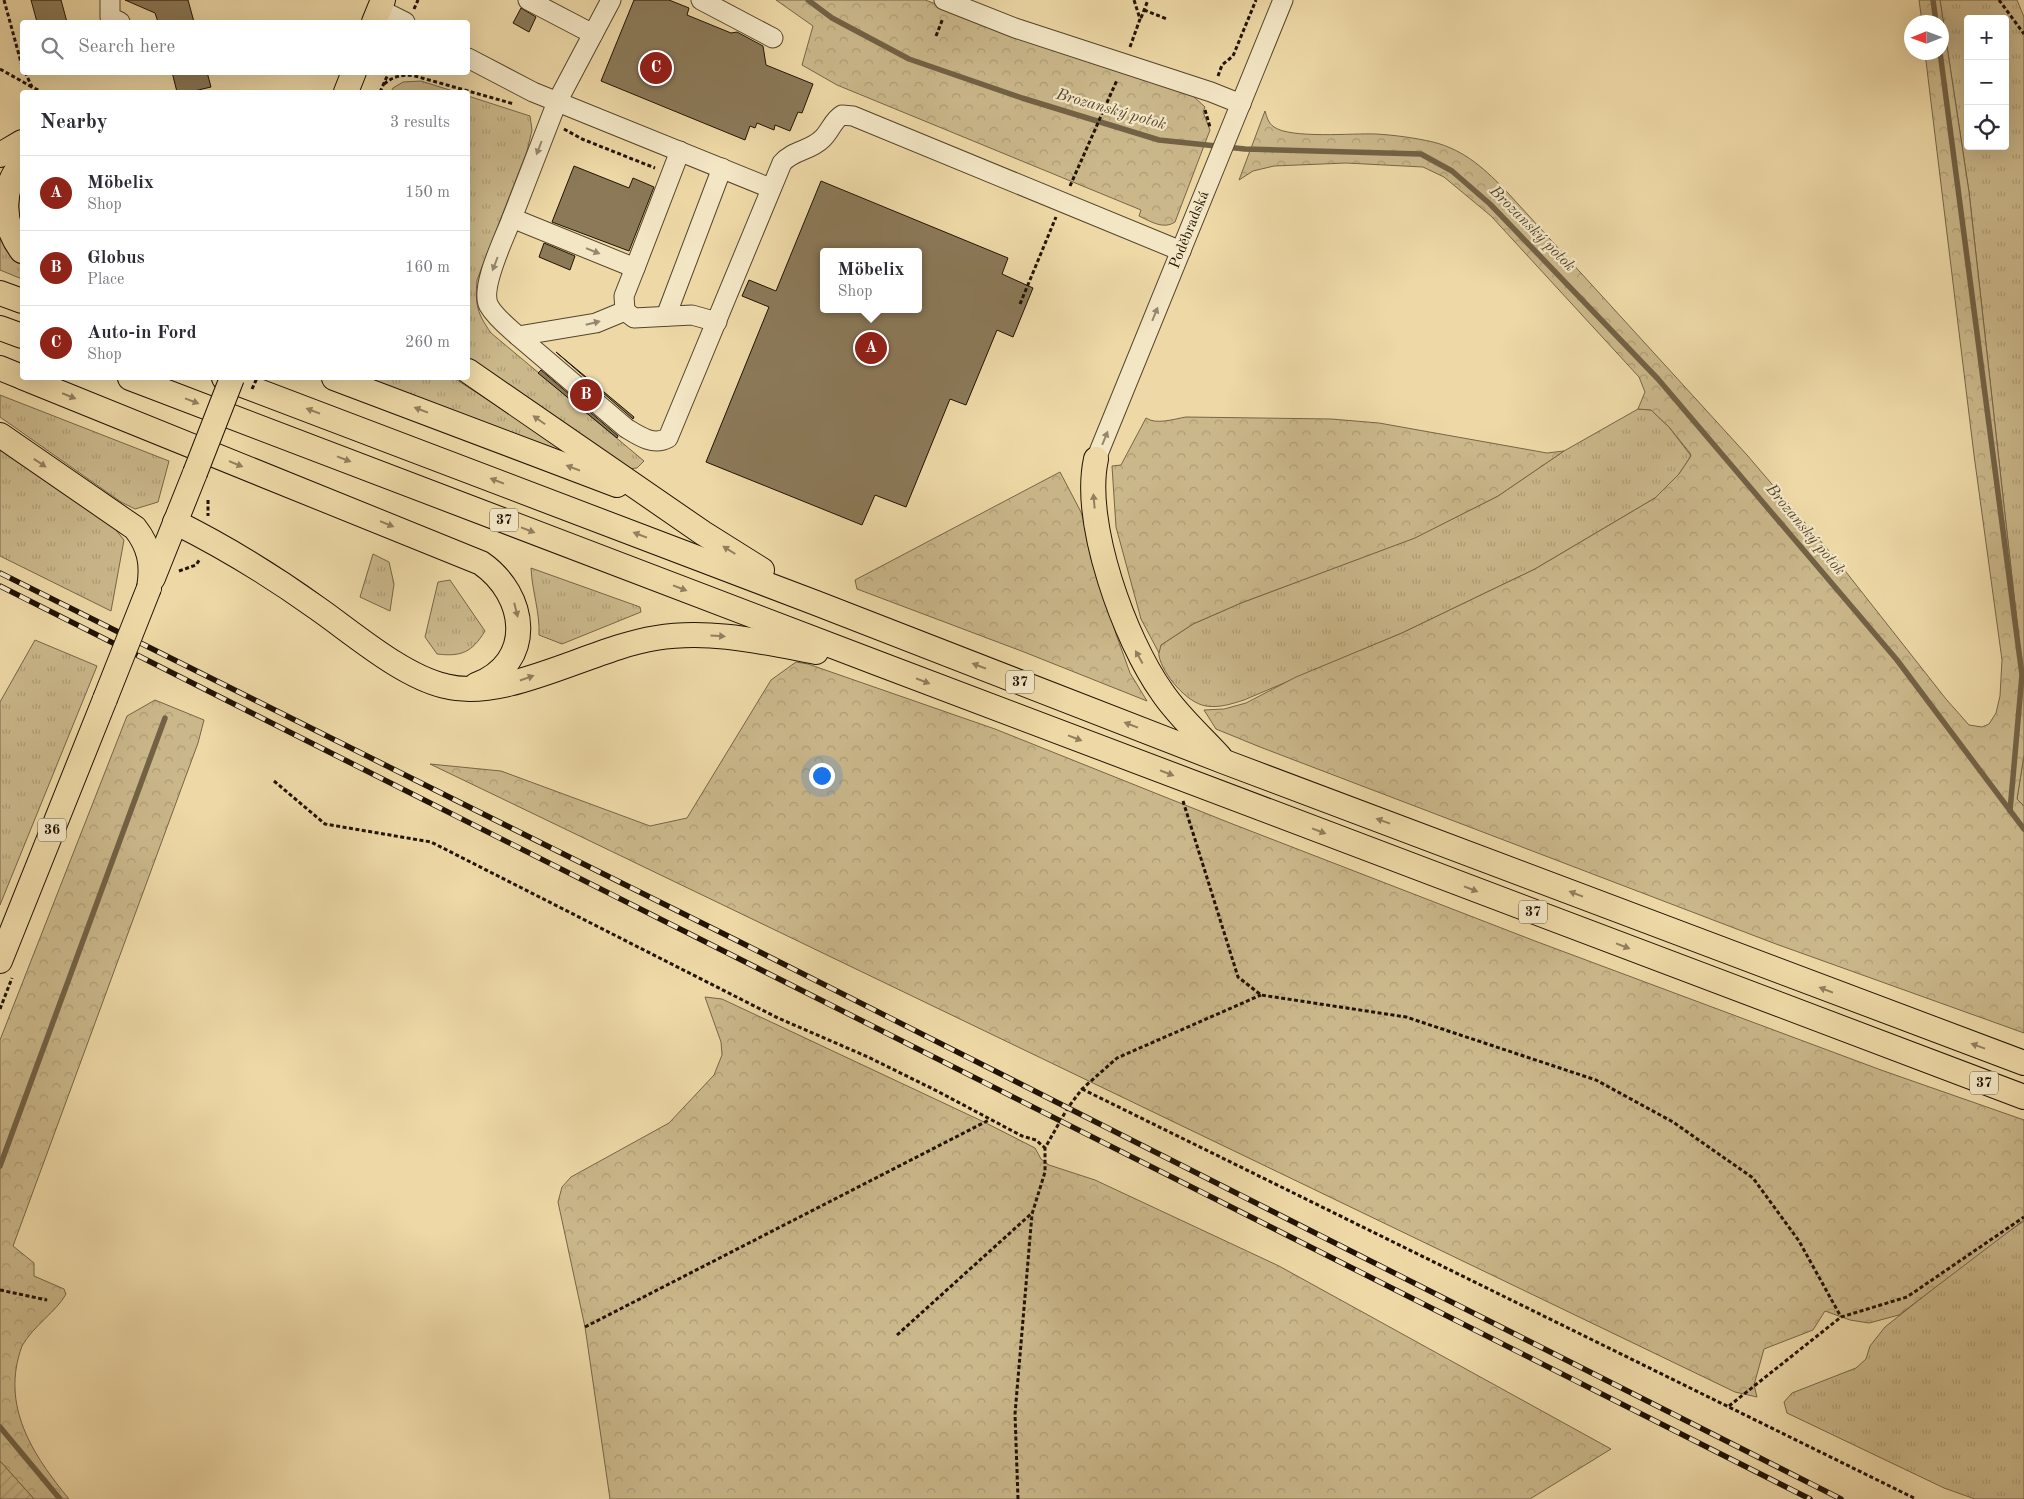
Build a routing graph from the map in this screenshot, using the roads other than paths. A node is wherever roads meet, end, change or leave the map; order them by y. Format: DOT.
graph roads {
  1 [pos="110,0"];
  2 [pos="528,0"];
  3 [pos="611,0"];
  4 [pos="701,0"];
  5 [pos="944,0"];
  6 [pos="1283,0"];
  7 [pos="379,11"];
  8 [pos="115,20"];
  9 [pos="400,20"];
  10 [pos="593,34"];
  11 [pos="773,38"];
  12 [pos="470,59"];
  13 [pos="470,73"];
  14 [pos="353,75"];
  15 [pos="347,90"];
  16 [pos="533,92"];
  17 [pos="556,102"];
  18 [pos="1241,104"];
  19 [pos="20,143"];
  20 [pos="680,151"];
  21 [pos="0,155"];
  22 [pos="20,167"];
  23 [pos="722,168"];
  24 [pos="770,188"];
  25 [pos="512,218"];
  26 [pos="20,247"];
  27 [pos="1181,251"];
  28 [pos="634,268"];
  29 [pos="0,293"];
  30 [pos="20,300"];
  31 [pos="625,311"];
  32 [pos="666,316"];
  33 [pos="716,322"];
  34 [pos="0,328"];
  35 [pos="20,335"];
  36 [pos="518,336"];
  37 [pos="0,368"];
  38 [pos="470,372"];
  39 [pos="20,376"];
  40 [pos="30,380"];
  41 [pos="135,380"];
  42 [pos="229,380"];
  43 [pos="231,380"];
  44 [pos="339,380"];
  45 [pos="0,435"];
  46 [pos="1096,459"];
  47 [pos="651,498"];
  48 [pos="175,522"];
  49 [pos="149,588"];
  50 [pos="816,603"];
  51 [pos="877,664"];
  52 [pos="445,686"];
  53 [pos="1225,762"];
  54 [pos="0,960"];
  55 [pos="2024,1063"];
  56 [pos="2024,1097"];
  1 -- 8 [label="street"];
  2 -- 10 [label="street"];
  3 -- 10 [label="street"];
  4 -- 11 [label="street"];
  5 -- 18 [label="street"];
  6 -- 18 [label="street, Poděbradská"];
  7 -- 9 [label="street"];
  10 -- 17 [label="street"];
  12 -- 16 [label="street"];
  13 -- 16 [label="street"];
  14 -- 15 [label="main road"];
  16 -- 17 [label="street"];
  17 -- 20 [label="street"];
  17 -- 25 [label="street, one-way"];
  18 -- 27 [label="street, Poděbradská"];
  19 -- 21 [label="main road"];
  20 -- 23 [label="street"];
  20 -- 28 [label="street"];
  22 -- 26 [label="main road"];
  23 -- 24 [label="street"];
  23 -- 32 [label="street"];
  24 -- 27 [label="street"];
  24 -- 33 [label="street"];
  25 -- 28 [label="street, one-way"];
  25 -- 36 [label="street, one-way"];
  46 -- 27 [label="street, Poděbradská, one-way"];
  28 -- 31 [label="street"];
  29 -- 30 [label="main road"];
  31 -- 32 [label="street"];
  36 -- 31 [label="street, one-way"];
  32 -- 33 [label="street"];
  33 -- 36 [label="street"];
  34 -- 35 [label="main road"];
  37 -- 39 [label="main road"];
  47 -- 38 [label="main road, one-way"];
  40 -- 52 [label="main road, one-way"];
  41 -- 51 [label="main road, 37, one-way"];
  50 -- 42 [label="main road, 37, one-way"];
  43 -- 48 [label="main road, 36, bridge"];
  47 -- 44 [label="main road, one-way"];
  45 -- 49 [label="main road, one-way"];
  53 -- 46 [label="main road, one-way"];
  50 -- 47 [label="main road, one-way"];
  48 -- 49 [label="main road, 36"];
  48 -- 52 [label="main road"];
  49 -- 54 [label="main road, 36, bridge"];
  53 -- 50 [label="main road, 37, one-way"];
  52 -- 51 [label="main road, one-way"];
  51 -- 56 [label="main road, 37, one-way"];
  55 -- 53 [label="main road, 37, one-way"];
}
